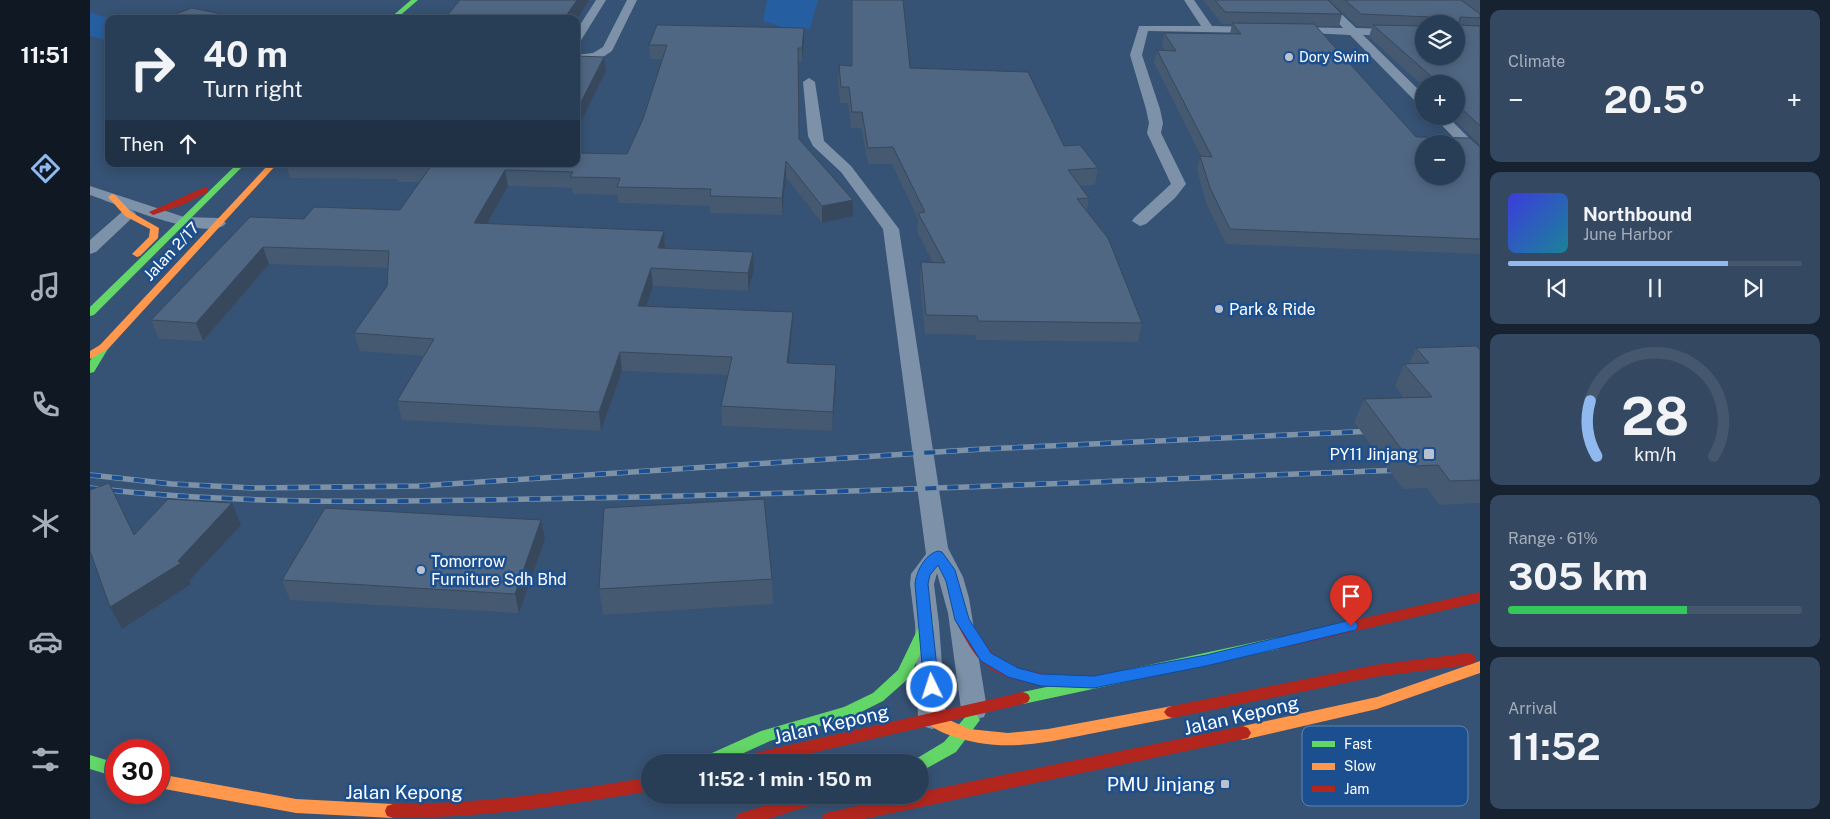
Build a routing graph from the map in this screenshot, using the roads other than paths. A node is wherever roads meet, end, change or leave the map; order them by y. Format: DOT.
graph roads {
  1 [pos="601,0"];
  2 [pos="632,0"];
  3 [pos="1188,0"];
  4 [pos="1321,0"];
  5 [pos="420,3"];
  6 [pos="399,15"];
  7 [pos="413,15"];
  8 [pos="1209,29"];
  9 [pos="1353,32"];
  10 [pos="1415,33"];
  11 [pos="580,34"];
  12 [pos="580,58"];
  13 [pos="809,82"];
  14 [pos="1415,93"];
  15 [pos="1447,125"];
  16 [pos="1480,157"];
  17 [pos="238,167"];
  18 [pos="270,167"];
  19 [pos="228,176"];
  20 [pos="90,190"];
  21 [pos="112,198"];
  22 [pos="154,212"];
  23 [pos="128,214"];
  24 [pos="1140,221"];
  25 [pos="182,222"];
  26 [pos="218,223"];
  27 [pos="90,249"];
  28 [pos="133,269"];
  29 [pos="90,313"];
  30 [pos="104,347"];
  31 [pos="90,356"];
  32 [pos="90,370"];
  33 [pos="938,555"];
  34 [pos="1480,597"];
  35 [pos="962,620"];
  36 [pos="927,624"];
  37 [pos="1480,657"];
  38 [pos="1480,667"];
  39 [pos="1094,682"];
  40 [pos="974,709"];
  41 [pos="932,718"];
  42 [pos="964,734"];
  43 [pos="727,754"];
  44 [pos="780,754"];
  45 [pos="929,761"];
  46 [pos="90,762"];
  47 [pos="105,767"];
  48 [pos="170,783"];
  49 [pos="641,786"];
  50 [pos="793,804"];
  51 [pos="744,819"];
  52 [pos="830,819"];
  1 -- 11 [label="street"];
  2 -- 12 [label="street"];
  3 -- 8 [label="street"];
  4 -- 9 [label="street"];
  5 -- 6 [label="main road"];
  5 -- 7 [label="main road"];
  8 -- 9 [label="street"];
  8 -- 24 [label="street"];
  9 -- 10 [label="street"];
  9 -- 14 [label="street"];
  13 -- 33 [label="street"];
  15 -- 16 [label="street"];
  17 -- 19 [label="main road, Jalan 2/17"];
  18 -- 26 [label="main road, Jalan 2/17"];
  19 -- 22 [label="main road"];
  19 -- 25 [label="main road, Jalan 2/17"];
  20 -- 21 [label="street"];
  21 -- 22 [label="street"];
  21 -- 23 [label="main road"];
  22 -- 25 [label="street"];
  23 -- 27 [label="street"];
  23 -- 28 [label="main road"];
  25 -- 26 [label="street"];
  25 -- 28 [label="main road, Jalan 2/17"];
  26 -- 30 [label="main road, Jalan 2/17"];
  28 -- 29 [label="main road, Jalan 2/17"];
  30 -- 31 [label="main road, Jalan 2/17"];
  30 -- 32 [label="main road"];
  33 -- 35 [label="street"];
  33 -- 36 [label="street"];
  34 -- 39 [label="main road, Jalan Kepong"];
  35 -- 39 [label="main road"];
  35 -- 40 [label="street"];
  36 -- 41 [label="street"];
  36 -- 43 [label="main road"];
  37 -- 42 [label="main road"];
  38 -- 52 [label="main road, Jalan Kepong"];
  39 -- 40 [label="main road, Jalan Kepong"];
  40 -- 41 [label="main road, Jalan Kepong"];
  40 -- 42 [label="main road"];
  41 -- 42 [label="main road"];
  41 -- 44 [label="main road, Jalan Kepong"];
  42 -- 45 [label="main road"];
  46 -- 47 [label="main road"];
  48 -- 49 [label="main road, Jalan Kepong"];
  50 -- 51 [label="main road"];
}
